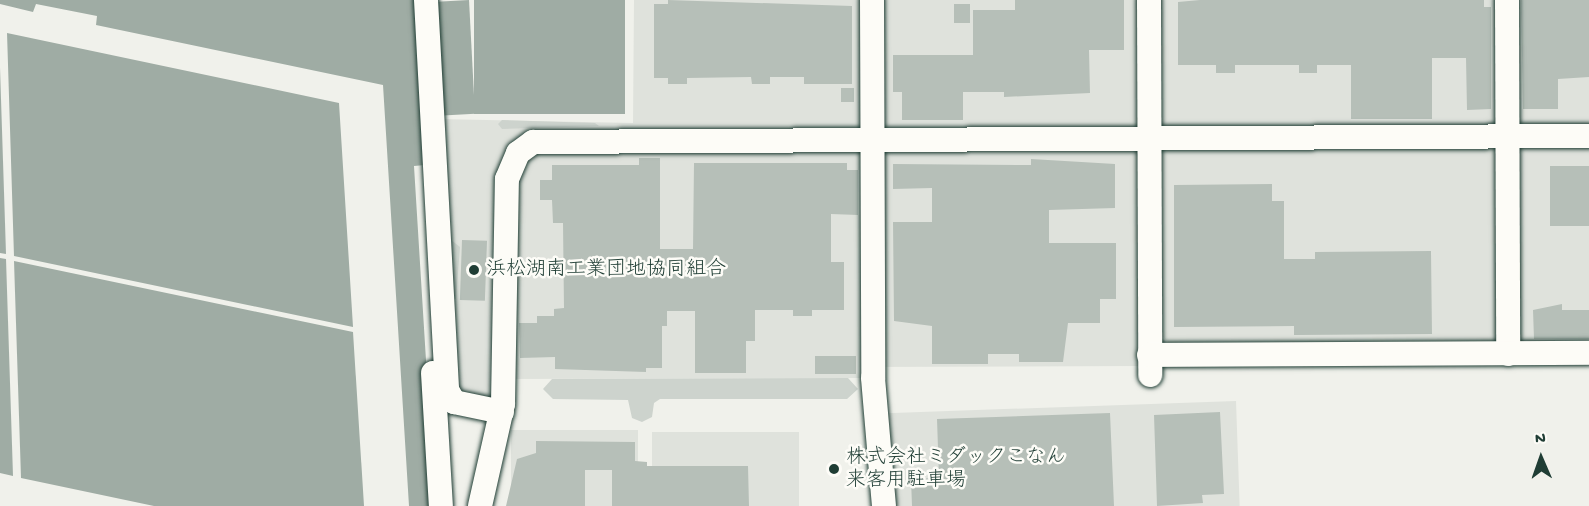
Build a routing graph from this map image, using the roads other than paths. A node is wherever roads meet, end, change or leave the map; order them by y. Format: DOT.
graph roads {
  1 [pos="426,0"];
  2 [pos="872,0"];
  3 [pos="1149,0"];
  4 [pos="1507,0"];
  5 [pos="1589,136"];
  6 [pos="1507,137"];
  7 [pos="872,138"];
  8 [pos="1149,138"];
  9 [pos="422,194"];
  10 [pos="1589,353"];
  11 [pos="1508,354"];
  12 [pos="502,412"];
  13 [pos="441,506"];
  14 [pos="480,506"];
  15 [pos="884,506"];
  1 -- 12 [label="street"];
  2 -- 7 [label="street"];
  3 -- 8 [label="street"];
  4 -- 6 [label="street"];
  5 -- 6 [label="street"];
  6 -- 8 [label="street"];
  6 -- 11 [label="street"];
  7 -- 8 [label="street"];
  7 -- 12 [label="street"];
  7 -- 15 [label="street"];
  8 -- 11 [label="street"];
  9 -- 13 [label="street"];
  10 -- 11 [label="street"];
  12 -- 14 [label="street"];
}
